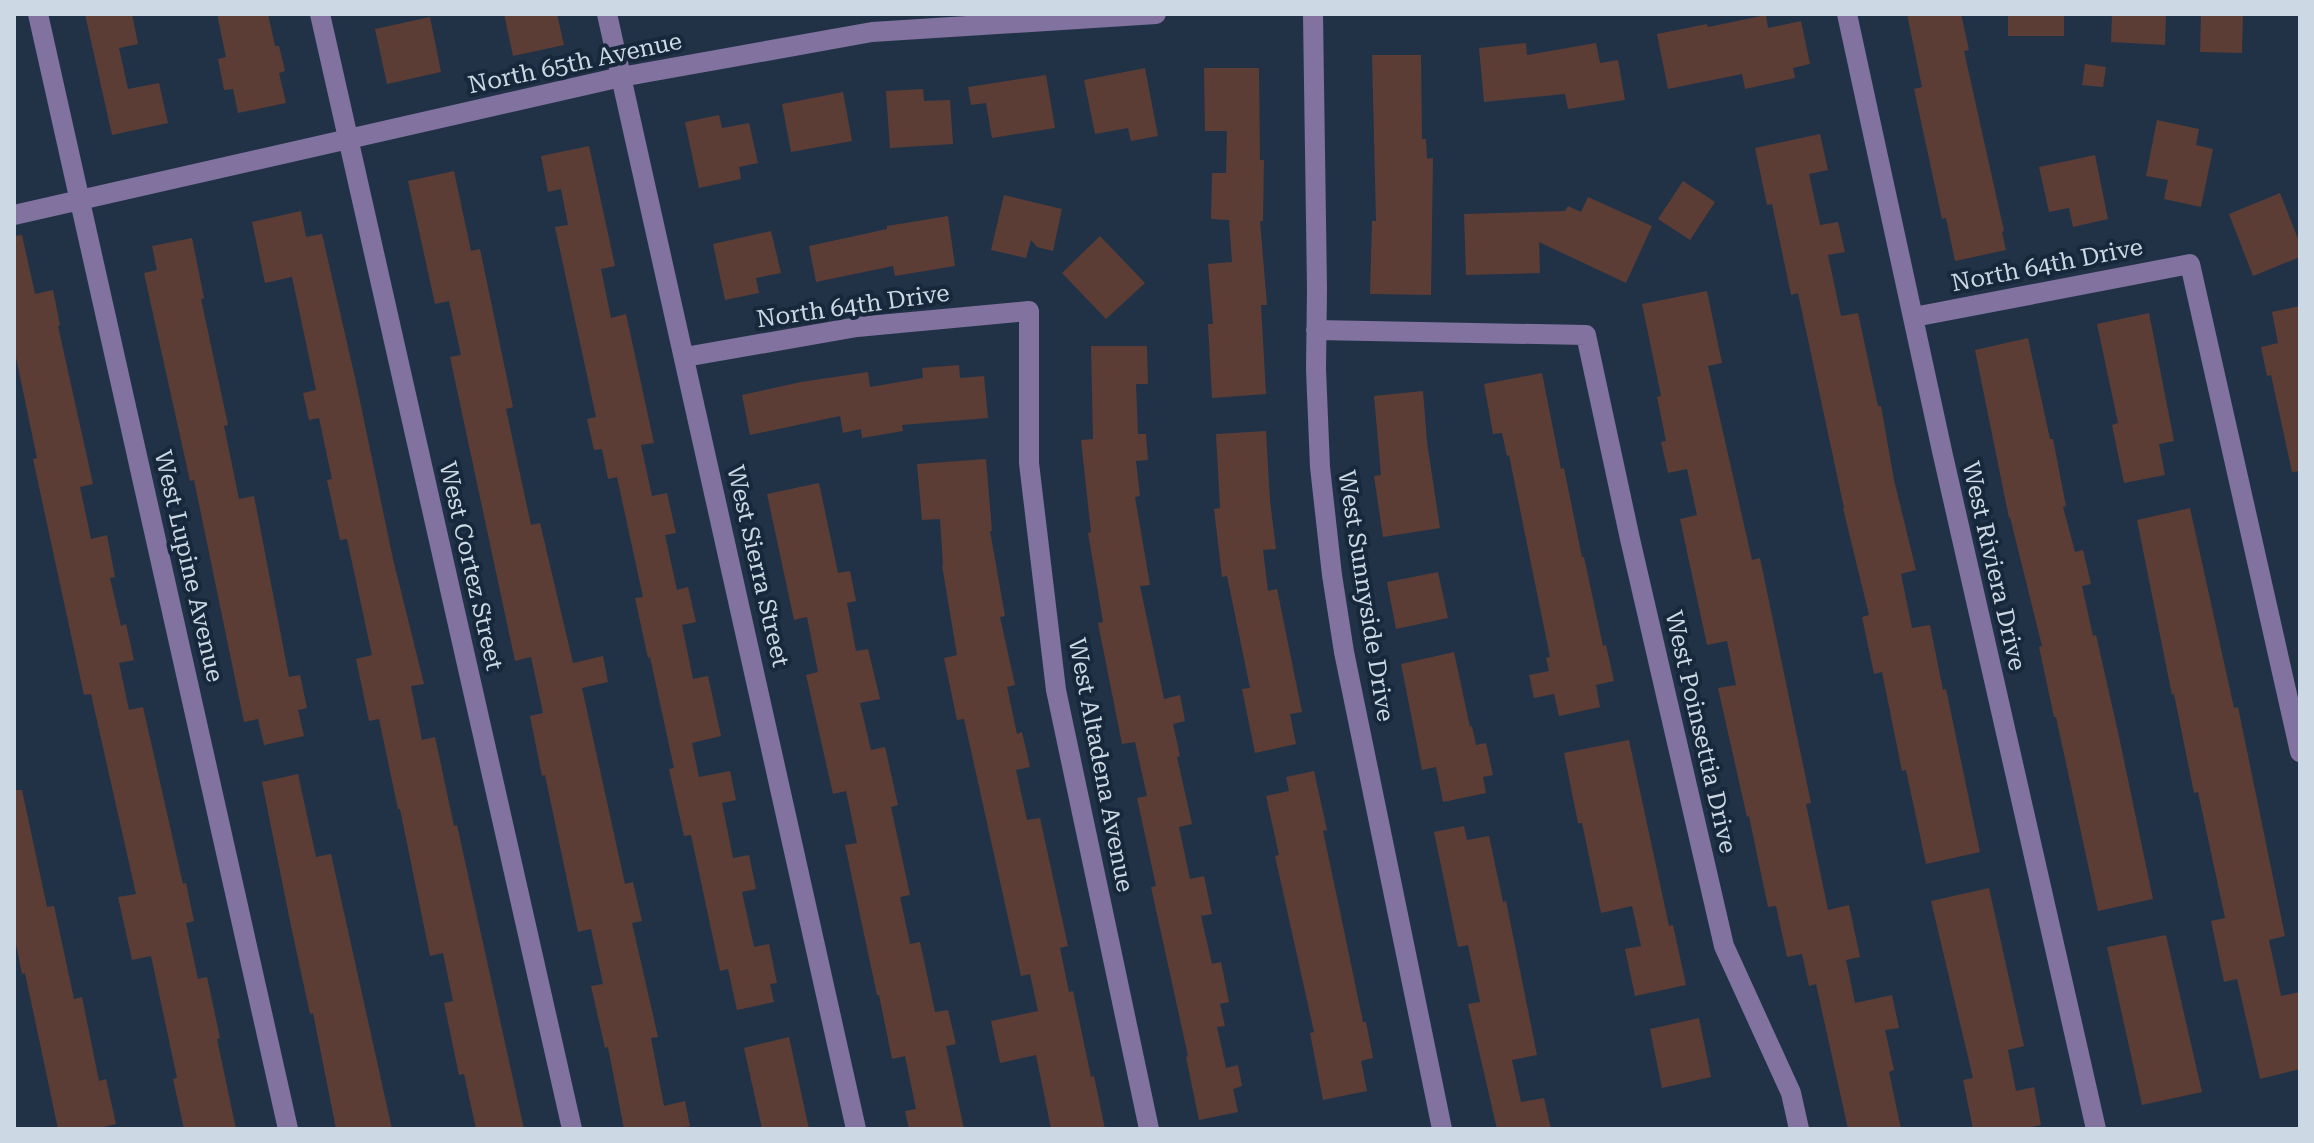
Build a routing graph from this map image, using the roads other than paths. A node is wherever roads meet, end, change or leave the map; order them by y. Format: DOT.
graph roads {
  1 [pos="38,14"];
  2 [pos="320,14"];
  3 [pos="607,14"];
  4 [pos="1156,14"];
  5 [pos="1313,14"];
  6 [pos="1847,14"];
  7 [pos="872,23"];
  8 [pos="621,77"];
  9 [pos="348,139"];
  10 [pos="81,200"];
  11 [pos="14,215"];
  12 [pos="1029,311"];
  13 [pos="1914,317"];
  14 [pos="1316,330"];
  15 [pos="685,357"];
  16 [pos="2300,752"];
  17 [pos="288,1129"];
  18 [pos="572,1129"];
  19 [pos="856,1129"];
  20 [pos="1149,1129"];
  21 [pos="1442,1129"];
  22 [pos="1799,1129"];
  23 [pos="2096,1129"];
  1 -- 10 [label="street, West Lupine Avenue"];
  2 -- 9 [label="street, West Cortez Street"];
  3 -- 8 [label="street, West Sierra Street"];
  4 -- 7 [label="street, North 65th Avenue"];
  5 -- 14 [label="street, West Sunnyside Drive"];
  6 -- 13 [label="street, West Riviera Drive"];
  7 -- 8 [label="street, North 65th Avenue"];
  8 -- 9 [label="street, North 65th Avenue"];
  8 -- 15 [label="street, West Sierra Street"];
  9 -- 10 [label="street, North 65th Avenue"];
  9 -- 18 [label="street, West Cortez Street"];
  10 -- 11 [label="street, North 65th Avenue"];
  10 -- 17 [label="street, West Lupine Avenue"];
  12 -- 15 [label="street, North 64th Drive"];
  12 -- 20 [label="street, West Altadena Avenue"];
  13 -- 16 [label="street, North 64th Drive"];
  13 -- 23 [label="street, West Riviera Drive"];
  14 -- 21 [label="street, West Sunnyside Drive"];
  14 -- 22 [label="street, West Poinsettia Drive"];
  15 -- 19 [label="street, West Sierra Street"];
}
